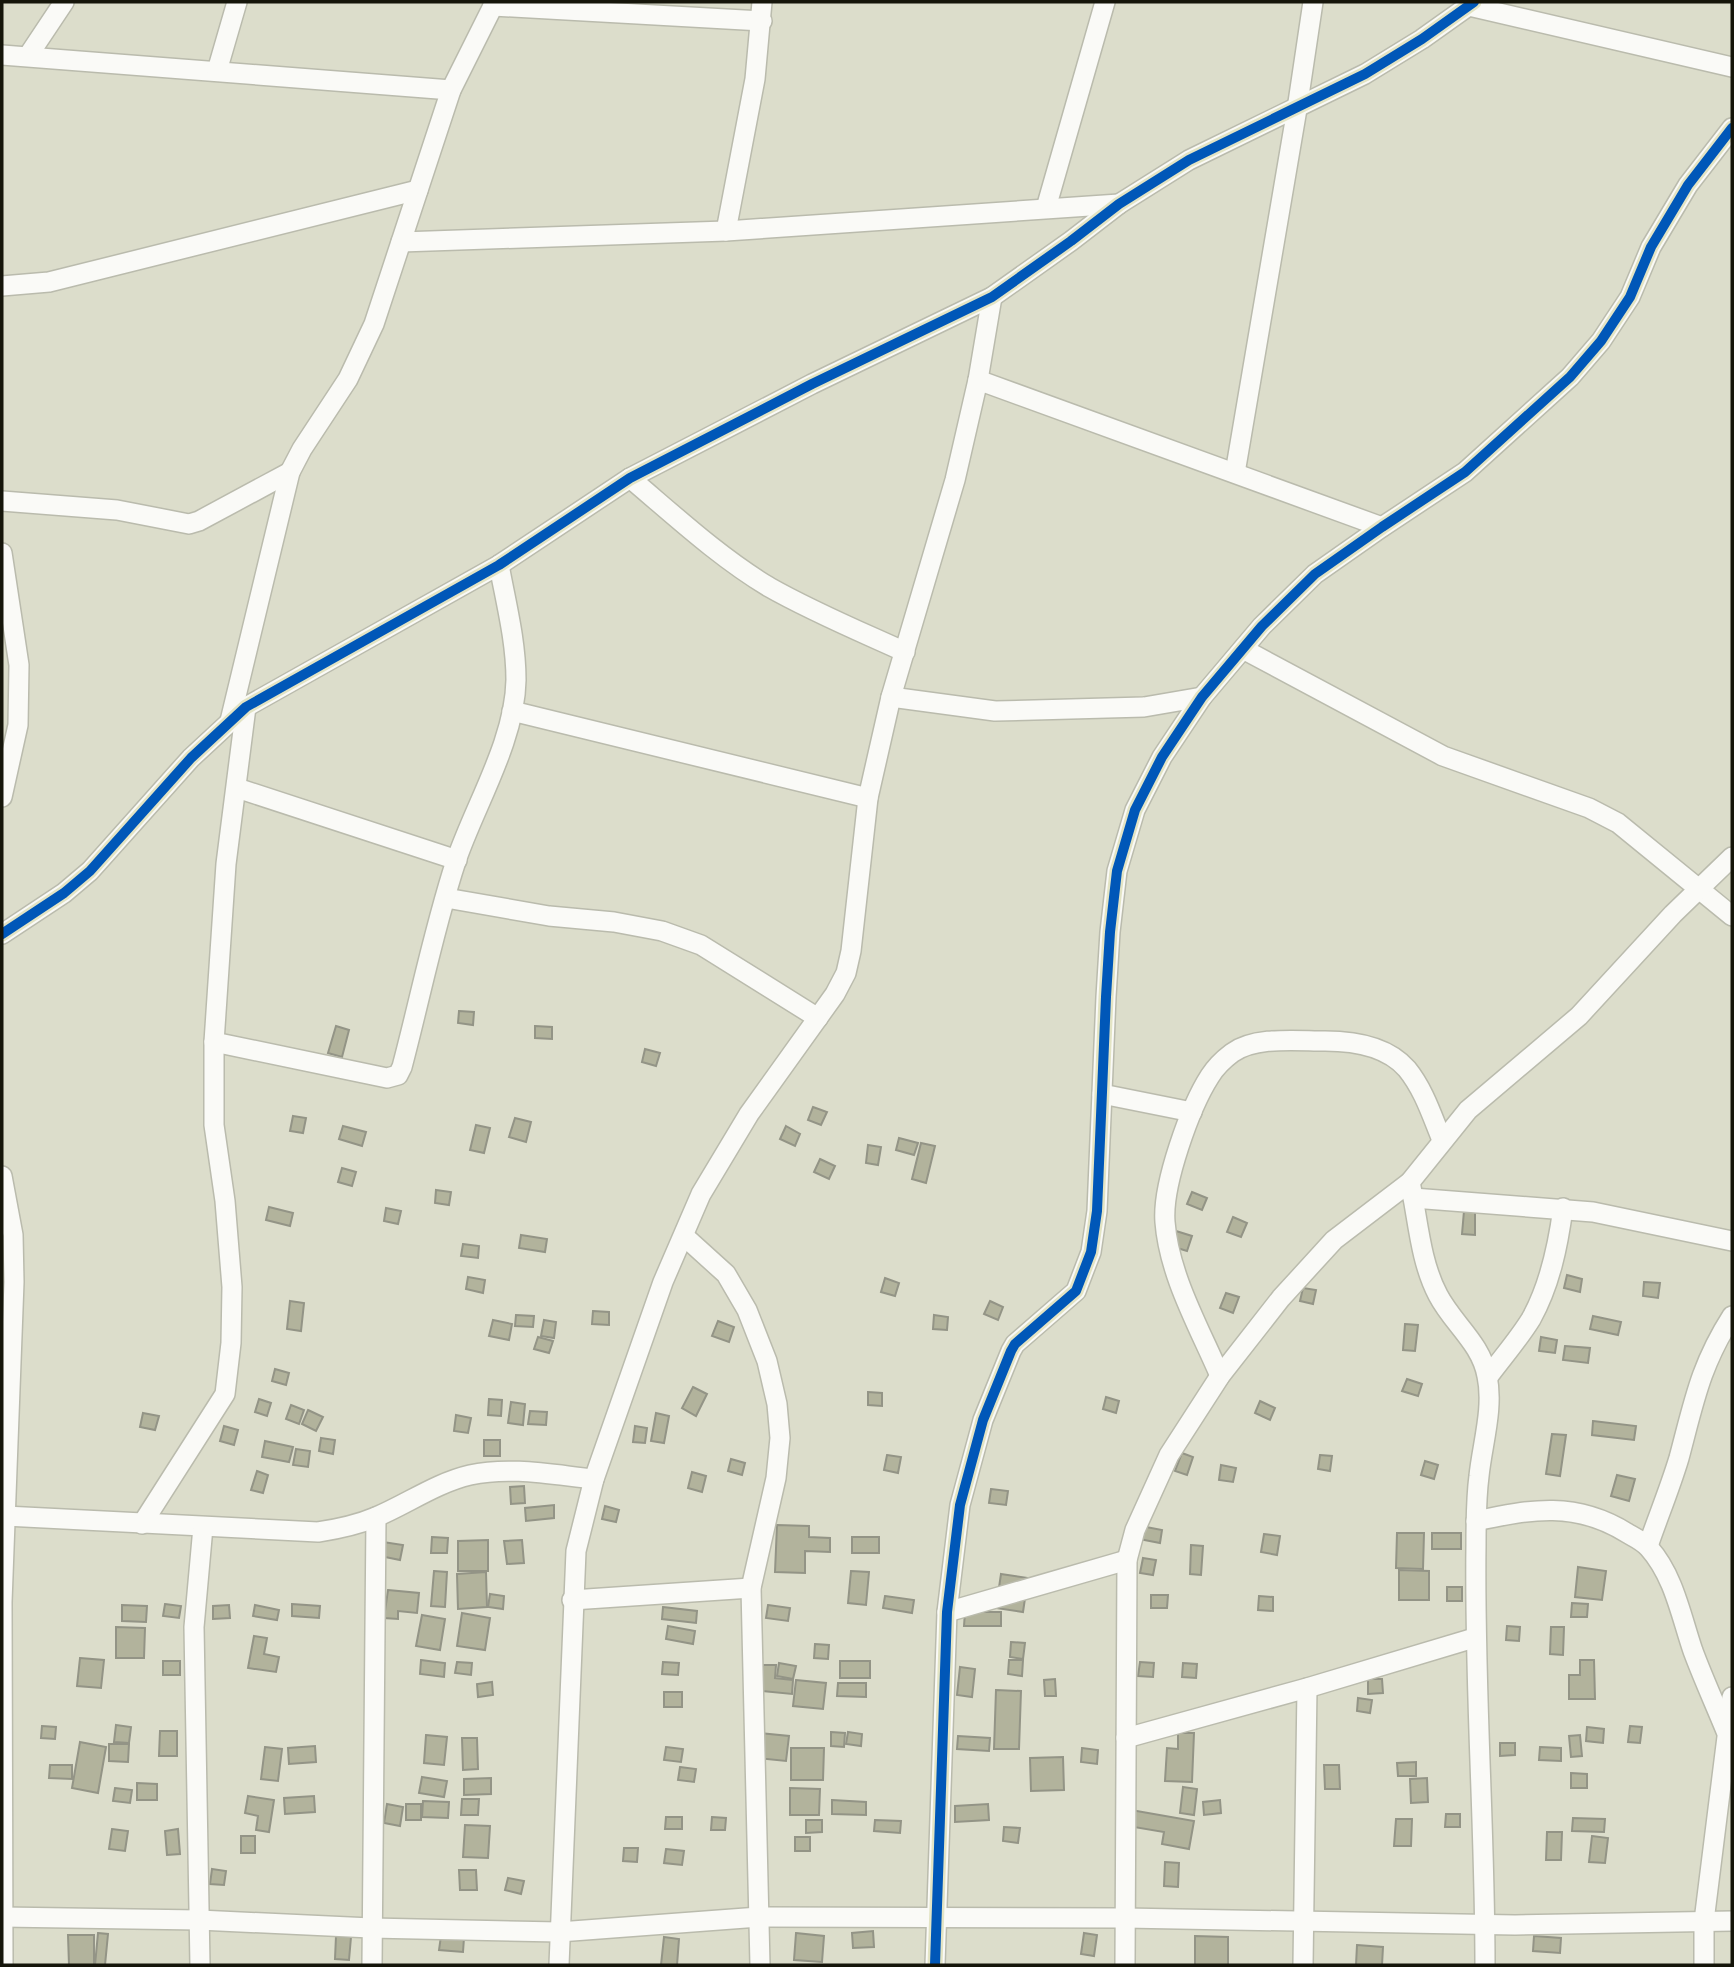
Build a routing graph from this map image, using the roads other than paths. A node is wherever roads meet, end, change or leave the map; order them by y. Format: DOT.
graph roads {
  1 [pos="64,2"];
  2 [pos="237,2"];
  3 [pos="1105,2"];
  4 [pos="1313,2"];
  5 [pos="494,4"];
  6 [pos="1472,4"];
  7 [pos="762,12"];
  8 [pos="2,55"];
  9 [pos="28,56"];
  10 [pos="1732,67"];
  11 [pos="217,71"];
  12 [pos="451,90"];
  13 [pos="1297,109"];
  14 [pos="1730,134"];
  15 [pos="418,190"];
  16 [pos="1119,204"];
  17 [pos="1046,208"];
  18 [pos="726,230"];
  19 [pos="401,242"];
  20 [pos="2,286"];
  21 [pos="992,297"];
  22 [pos="978,380"];
  23 [pos="290,472"];
  24 [pos="1235,473"];
  25 [pos="630,478"];
  26 [pos="2,501"];
  27 [pos="1382,527"];
  28 [pos="2,553"];
  29 [pos="499,565"];
  30 [pos="1243,649"];
  31 [pos="905,652"];
  32 [pos="891,697"];
  33 [pos="1202,697"];
  34 [pos="246,707"];
  35 [pos="512,711"];
  36 [pos="230,721"];
  37 [pos="3,785"];
  38 [pos="237,788"];
  39 [pos="868,798"];
  40 [pos="1732,857"];
  41 [pos="457,860"];
  42 [pos="1698,889"];
  43 [pos="446,898"];
  44 [pos="1732,916"];
  45 [pos="2,934"];
  46 [pos="818,1018"];
  47 [pos="214,1042"];
  48 [pos="1102,1094"];
  49 [pos="1192,1112"];
  50 [pos="1441,1140"];
  51 [pos="2,1175"];
  52 [pos="1412,1190"];
  53 [pos="1563,1208"];
  54 [pos="684,1236"];
  55 [pos="1732,1241"];
  56 [pos="1732,1316"];
  57 [pos="1220,1376"];
  58 [pos="1488,1377"];
  59 [pos="594,1479"];
  60 [pos="5,1517"];
  61 [pos="376,1517"];
  62 [pos="1476,1521"];
  63 [pos="142,1524"];
  64 [pos="203,1527"];
  65 [pos="1648,1546"];
  66 [pos="1127,1560"];
  67 [pos="751,1588"];
  68 [pos="572,1600"];
  69 [pos="947,1612"];
  70 [pos="1474,1638"];
  71 [pos="1307,1688"];
  72 [pos="1732,1697"];
  73 [pos="1726,1731"];
  74 [pos="1126,1738"];
  75 [pos="2,1917"];
  76 [pos="760,1917"];
  77 [pos="1125,1918"];
  78 [pos="936,1919"];
  79 [pos="199,1920"];
  80 [pos="1704,1921"];
  81 [pos="1732,1921"];
  82 [pos="1303,1922"];
  83 [pos="1485,1925"];
  84 [pos="371,1928"];
  85 [pos="559,1932"];
  86 [pos="3,1965"];
  87 [pos="200,1965"];
  88 [pos="372,1965"];
  89 [pos="559,1965"];
  90 [pos="760,1965"];
  91 [pos="935,1965"];
  92 [pos="1125,1965"];
  93 [pos="1304,1965"];
  94 [pos="1485,1965"];
  95 [pos="1704,1965"];
  1 -- 9 [label="street"];
  2 -- 11 [label="street"];
  3 -- 17 [label="street"];
  4 -- 13 [label="street"];
  5 -- 7 [label="street"];
  5 -- 12 [label="street"];
  6 -- 10 [label="street"];
  6 -- 13 [label="street"];
  7 -- 18 [label="street"];
  8 -- 9 [label="street"];
  9 -- 11 [label="street"];
  11 -- 12 [label="street"];
  12 -- 15 [label="street"];
  13 -- 16 [label="street"];
  13 -- 24 [label="street"];
  14 -- 27 [label="street"];
  15 -- 19 [label="street"];
  15 -- 20 [label="street"];
  16 -- 17 [label="street"];
  16 -- 21 [label="street"];
  17 -- 18 [label="street"];
  18 -- 19 [label="street"];
  19 -- 23 [label="street"];
  21 -- 22 [label="street"];
  21 -- 25 [label="street"];
  22 -- 24 [label="street"];
  22 -- 31 [label="street"];
  23 -- 26 [label="street"];
  23 -- 36 [label="street"];
  24 -- 27 [label="street"];
  25 -- 29 [label="street"];
  25 -- 31 [label="street"];
  27 -- 30 [label="street"];
  28 -- 37 [label="street"];
  29 -- 34 [label="street"];
  29 -- 35 [label="street"];
  30 -- 33 [label="street"];
  30 -- 42 [label="street"];
  31 -- 32 [label="street"];
  32 -- 33 [label="street"];
  32 -- 39 [label="street"];
  33 -- 48 [label="street"];
  34 -- 36 [label="street"];
  34 -- 38 [label="street"];
  35 -- 39 [label="street"];
  35 -- 41 [label="street"];
  36 -- 45 [label="street"];
  38 -- 41 [label="street"];
  38 -- 47 [label="street"];
  39 -- 46 [label="street"];
  40 -- 42 [label="street"];
  41 -- 43 [label="street"];
  42 -- 44 [label="street"];
  42 -- 50 [label="street"];
  43 -- 46 [label="street"];
  43 -- 47 [label="street"];
  46 -- 54 [label="street"];
  47 -- 63 [label="street"];
  48 -- 49 [label="street"];
  48 -- 69 [label="street"];
  49 -- 50 [label="street"];
  49 -- 57 [label="street"];
  50 -- 52 [label="street"];
  51 -- 60 [label="street"];
  52 -- 53 [label="street"];
  52 -- 57 [label="street"];
  52 -- 58 [label="street"];
  53 -- 55 [label="street"];
  53 -- 58 [label="street"];
  54 -- 59 [label="street"];
  54 -- 67 [label="street"];
  56 -- 65 [label="street"];
  57 -- 66 [label="street"];
  58 -- 62 [label="street"];
  59 -- 61 [label="street"];
  59 -- 68 [label="street"];
  60 -- 63 [label="street"];
  60 -- 75 [label="street"];
  61 -- 64 [label="street"];
  61 -- 84 [label="street"];
  62 -- 65 [label="street"];
  62 -- 70 [label="street"];
  63 -- 64 [label="street"];
  64 -- 79 [label="street"];
  65 -- 73 [label="street"];
  66 -- 69 [label="street"];
  66 -- 74 [label="street"];
  67 -- 68 [label="street"];
  67 -- 76 [label="street"];
  68 -- 85 [label="street"];
  69 -- 78 [label="street"];
  70 -- 71 [label="street"];
  70 -- 83 [label="street"];
  71 -- 74 [label="street"];
  71 -- 82 [label="street"];
  72 -- 73 [label="street"];
  73 -- 80 [label="street"];
  74 -- 77 [label="street"];
  75 -- 79 [label="street"];
  75 -- 86 [label="street"];
  76 -- 78 [label="street"];
  76 -- 85 [label="street"];
  76 -- 90 [label="street"];
  77 -- 78 [label="street"];
  77 -- 82 [label="street"];
  77 -- 92 [label="street"];
  78 -- 91 [label="street"];
  79 -- 84 [label="street"];
  79 -- 87 [label="street"];
  80 -- 81 [label="street"];
  80 -- 83 [label="street"];
  80 -- 95 [label="street"];
  82 -- 83 [label="street"];
  82 -- 93 [label="street"];
  83 -- 94 [label="street"];
  84 -- 85 [label="street"];
  84 -- 88 [label="street"];
  85 -- 89 [label="street"];
}
